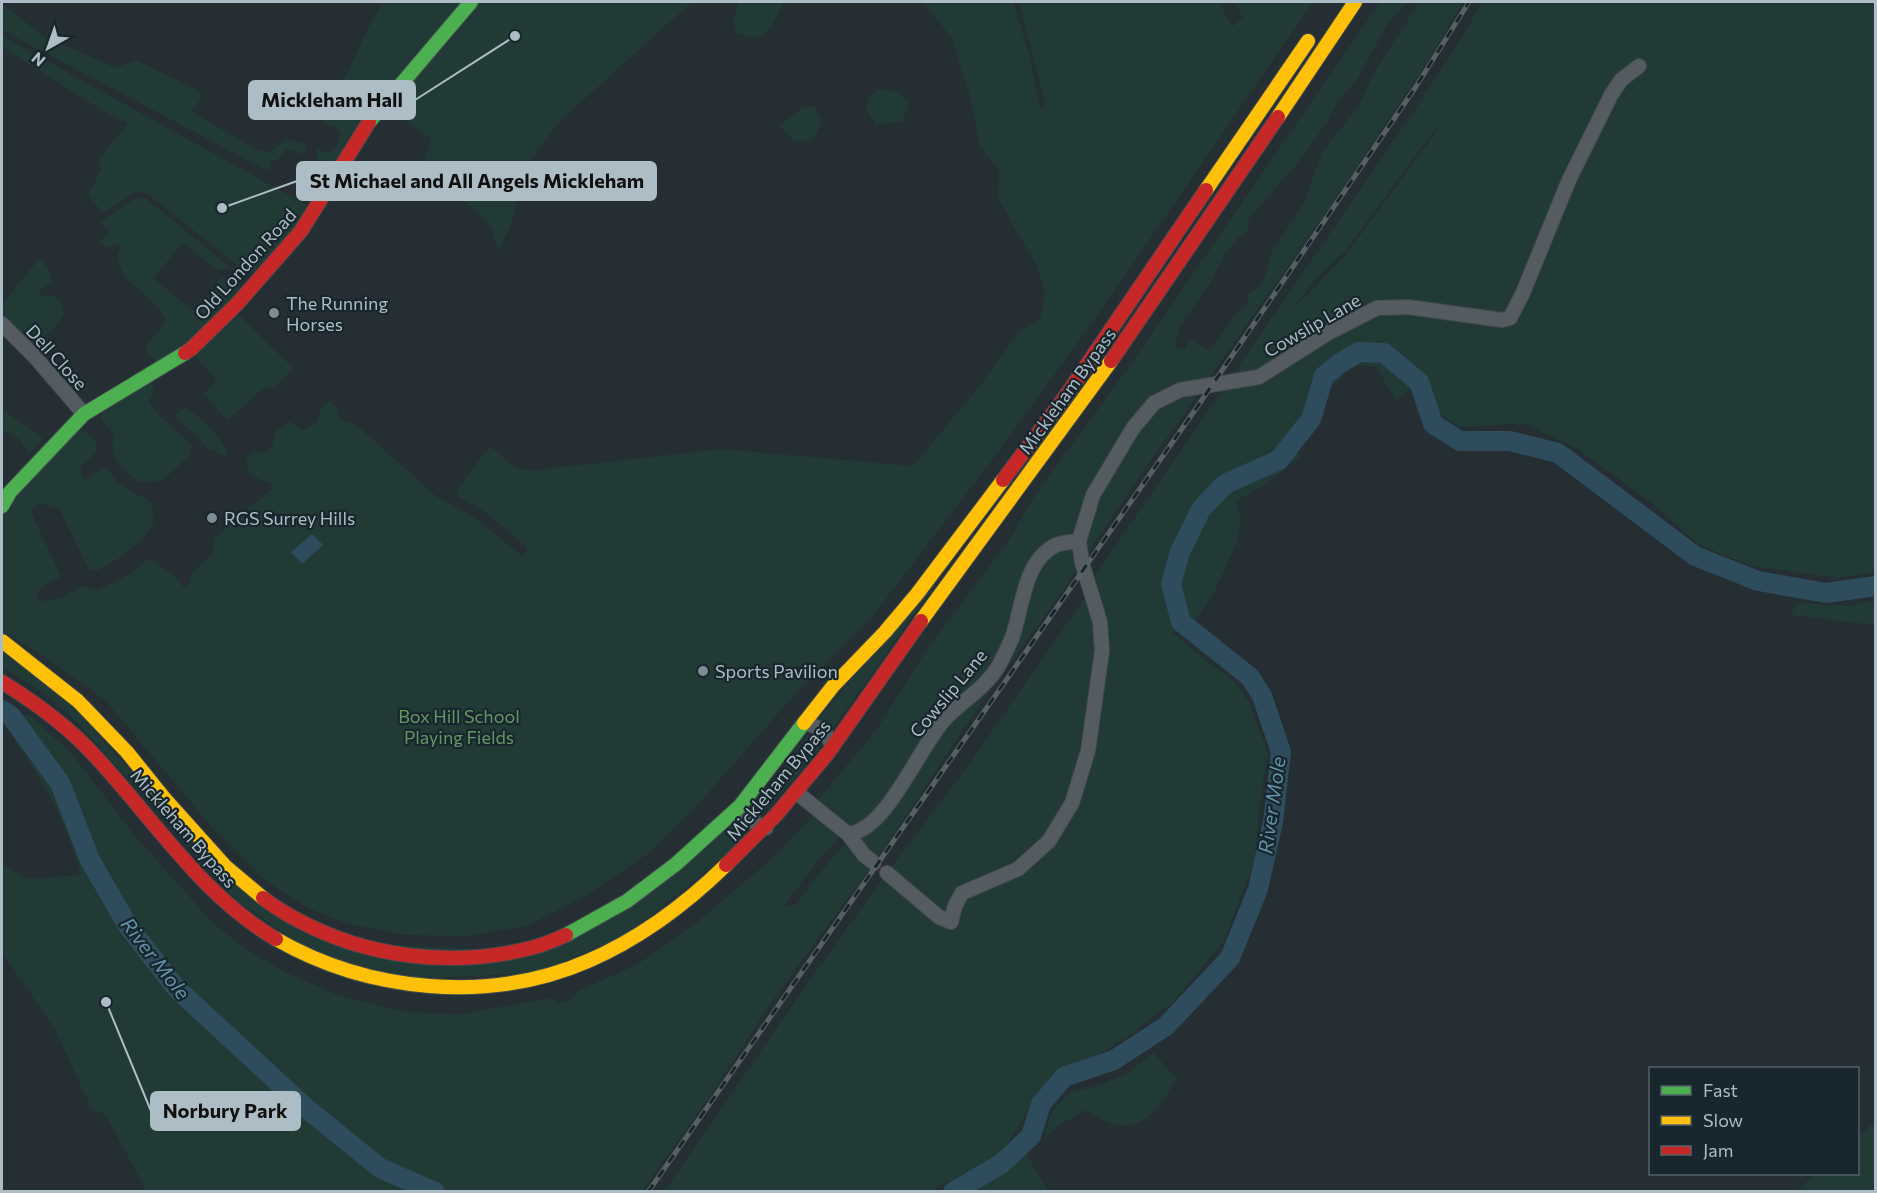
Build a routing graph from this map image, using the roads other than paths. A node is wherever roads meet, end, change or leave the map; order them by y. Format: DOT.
graph roads {
  1 [pos="471,2"];
  2 [pos="1355,2"];
  3 [pos="1313,34"];
  4 [pos="1639,66"];
  5 [pos="2,324"];
  6 [pos="84,414"];
  7 [pos="2,506"];
  8 [pos="1079,541"];
  9 [pos="2,641"];
  10 [pos="2,682"];
  11 [pos="805,722"];
  12 [pos="833,746"];
  13 [pos="796,792"];
  14 [pos="740,806"];
  15 [pos="766,828"];
  16 [pos="848,834"];
  17 [pos="874,863"];
  18 [pos="886,873"];
  1 -- 6 [label="main road, Old London Road"];
  2 -- 12 [label="main road, Mickleham Bypass"];
  3 -- 11 [label="main road, Mickleham Bypass"];
  4 -- 8 [label="street, Cowslip Lane"];
  5 -- 6 [label="street, Dell Close"];
  6 -- 7 [label="main road, Old London Road"];
  8 -- 16 [label="street, Cowslip Lane"];
  8 -- 18 [label="street, Cowslip Lane"];
  9 -- 14 [label="main road, Mickleham Bypass"];
  10 -- 15 [label="main road, Mickleham Bypass"];
  11 -- 12 [label="street"];
  11 -- 14 [label="main road, Mickleham Bypass"];
  12 -- 13 [label="main road, Mickleham Bypass"];
  13 -- 15 [label="main road, Mickleham Bypass"];
  13 -- 16 [label="street"];
  14 -- 15 [label="street"];
  16 -- 17 [label="street"];
}
